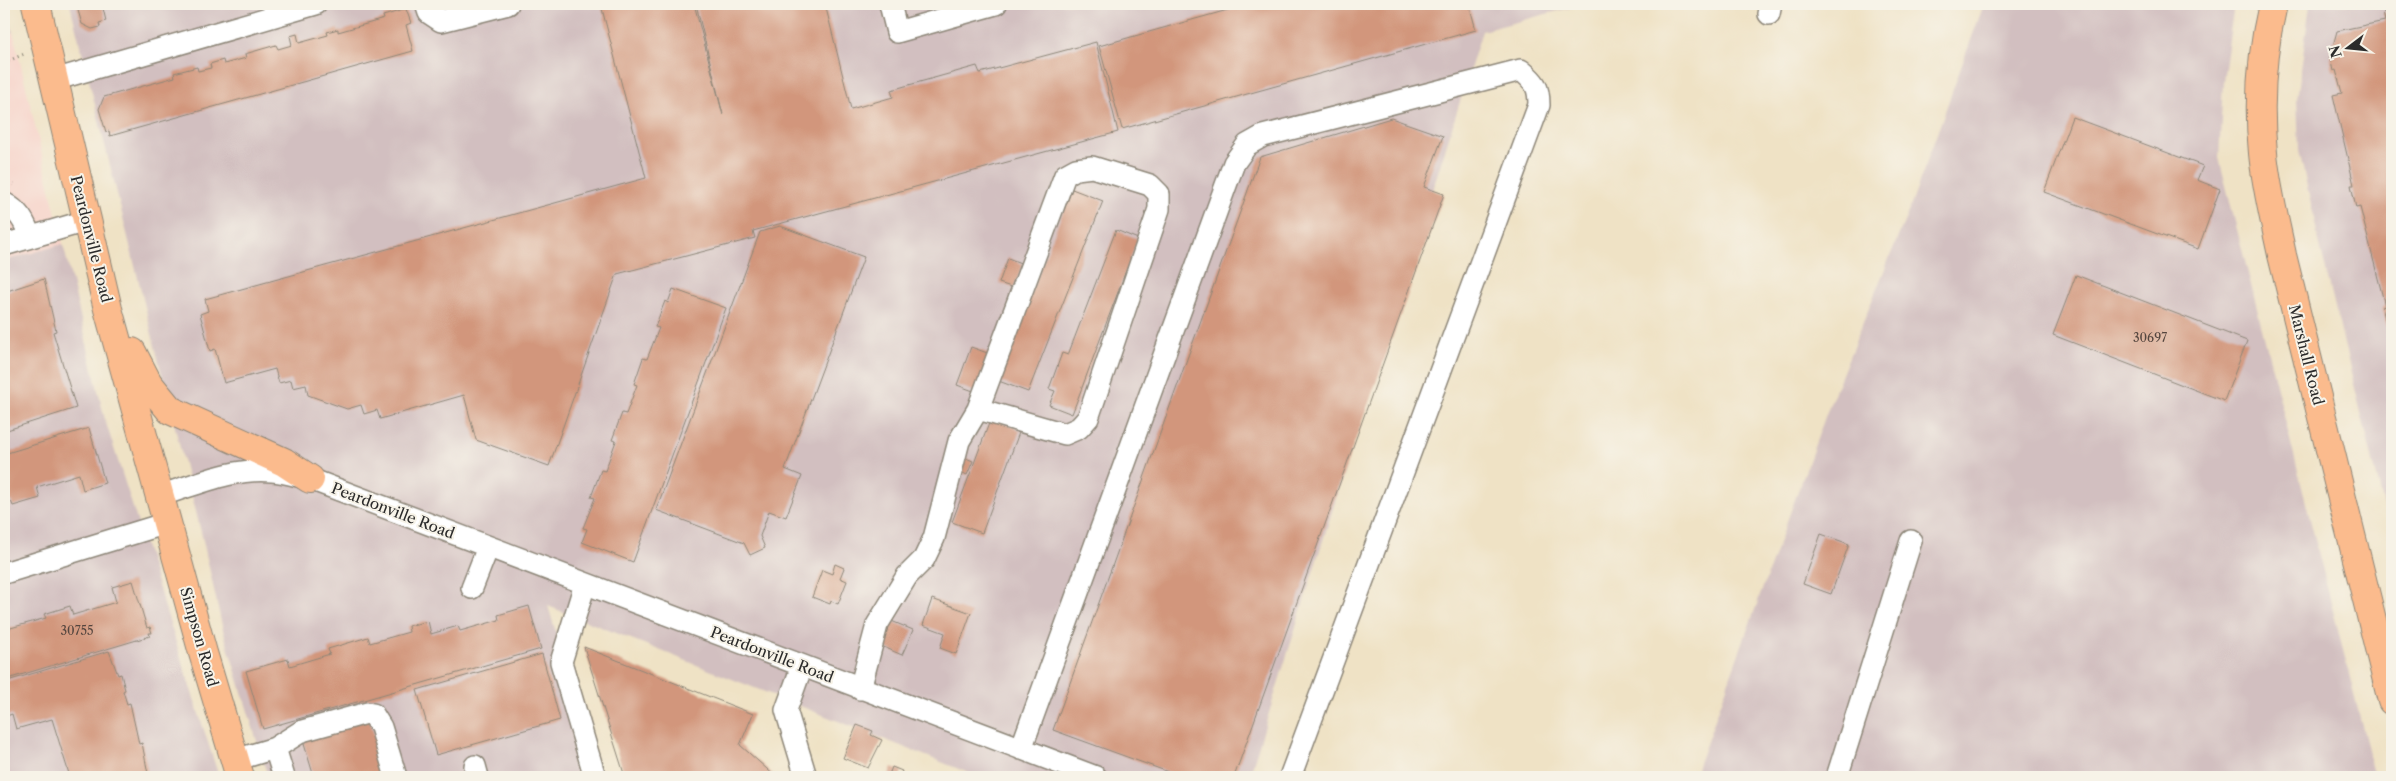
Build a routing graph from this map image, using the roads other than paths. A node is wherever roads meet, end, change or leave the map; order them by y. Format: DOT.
graph roads {
  1 [pos="36,4"];
  2 [pos="316,4"];
  3 [pos="426,4"];
  4 [pos="508,4"];
  5 [pos="890,4"];
  6 [pos="996,4"];
  7 [pos="2273,4"];
  8 [pos="54,80"];
  9 [pos="4,203"];
  10 [pos="86,221"];
  11 [pos="30,237"];
  12 [pos="4,245"];
  13 [pos="108,309"];
  14 [pos="978,409"];
  15 [pos="310,479"];
  16 [pos="160,496"];
  17 [pos="167,523"];
  18 [pos="1911,541"];
  19 [pos="488,547"];
  20 [pos="4,573"];
  21 [pos="585,584"];
  22 [pos="472,588"];
  23 [pos="802,666"];
  24 [pos="860,689"];
  25 [pos="2392,701"];
  26 [pos="274,748"];
  27 [pos="1021,749"];
  28 [pos="237,768"];
  29 [pos="284,777"];
  30 [pos="396,777"];
  31 [pos="595,777"];
  32 [pos="806,777"];
  33 [pos="1096,777"];
  34 [pos="1290,777"];
  35 [pos="1838,777"];
  1 -- 8 [label="main road, Peardonville Road"];
  2 -- 8 [label="street"];
  3 -- 4 [label="street"];
  5 -- 6 [label="street"];
  7 -- 25 [label="main road, Marshall Road"];
  8 -- 10 [label="main road, Peardonville Road"];
  9 -- 11 [label="street"];
  10 -- 11 [label="street"];
  10 -- 13 [label="main road, Peardonville Road"];
  11 -- 12 [label="street"];
  13 -- 15 [label="main road"];
  13 -- 16 [label="main road, Peardonville Road"];
  14 -- 14 [label="street"];
  14 -- 24 [label="street"];
  15 -- 16 [label="street, Peardonville Road"];
  15 -- 19 [label="street, Peardonville Road"];
  16 -- 17 [label="main road, Simpson Road"];
  17 -- 20 [label="street"];
  17 -- 28 [label="main road, Simpson Road"];
  18 -- 35 [label="street"];
  19 -- 21 [label="street, Peardonville Road"];
  19 -- 22 [label="street"];
  21 -- 23 [label="street, Peardonville Road"];
  21 -- 31 [label="street"];
  23 -- 24 [label="street, Peardonville Road"];
  23 -- 32 [label="street"];
  24 -- 27 [label="street, Peardonville Road"];
  26 -- 28 [label="street"];
  26 -- 29 [label="street"];
  26 -- 30 [label="street"];
  27 -- 33 [label="street, Peardonville Road"];
  27 -- 34 [label="street"];
}
